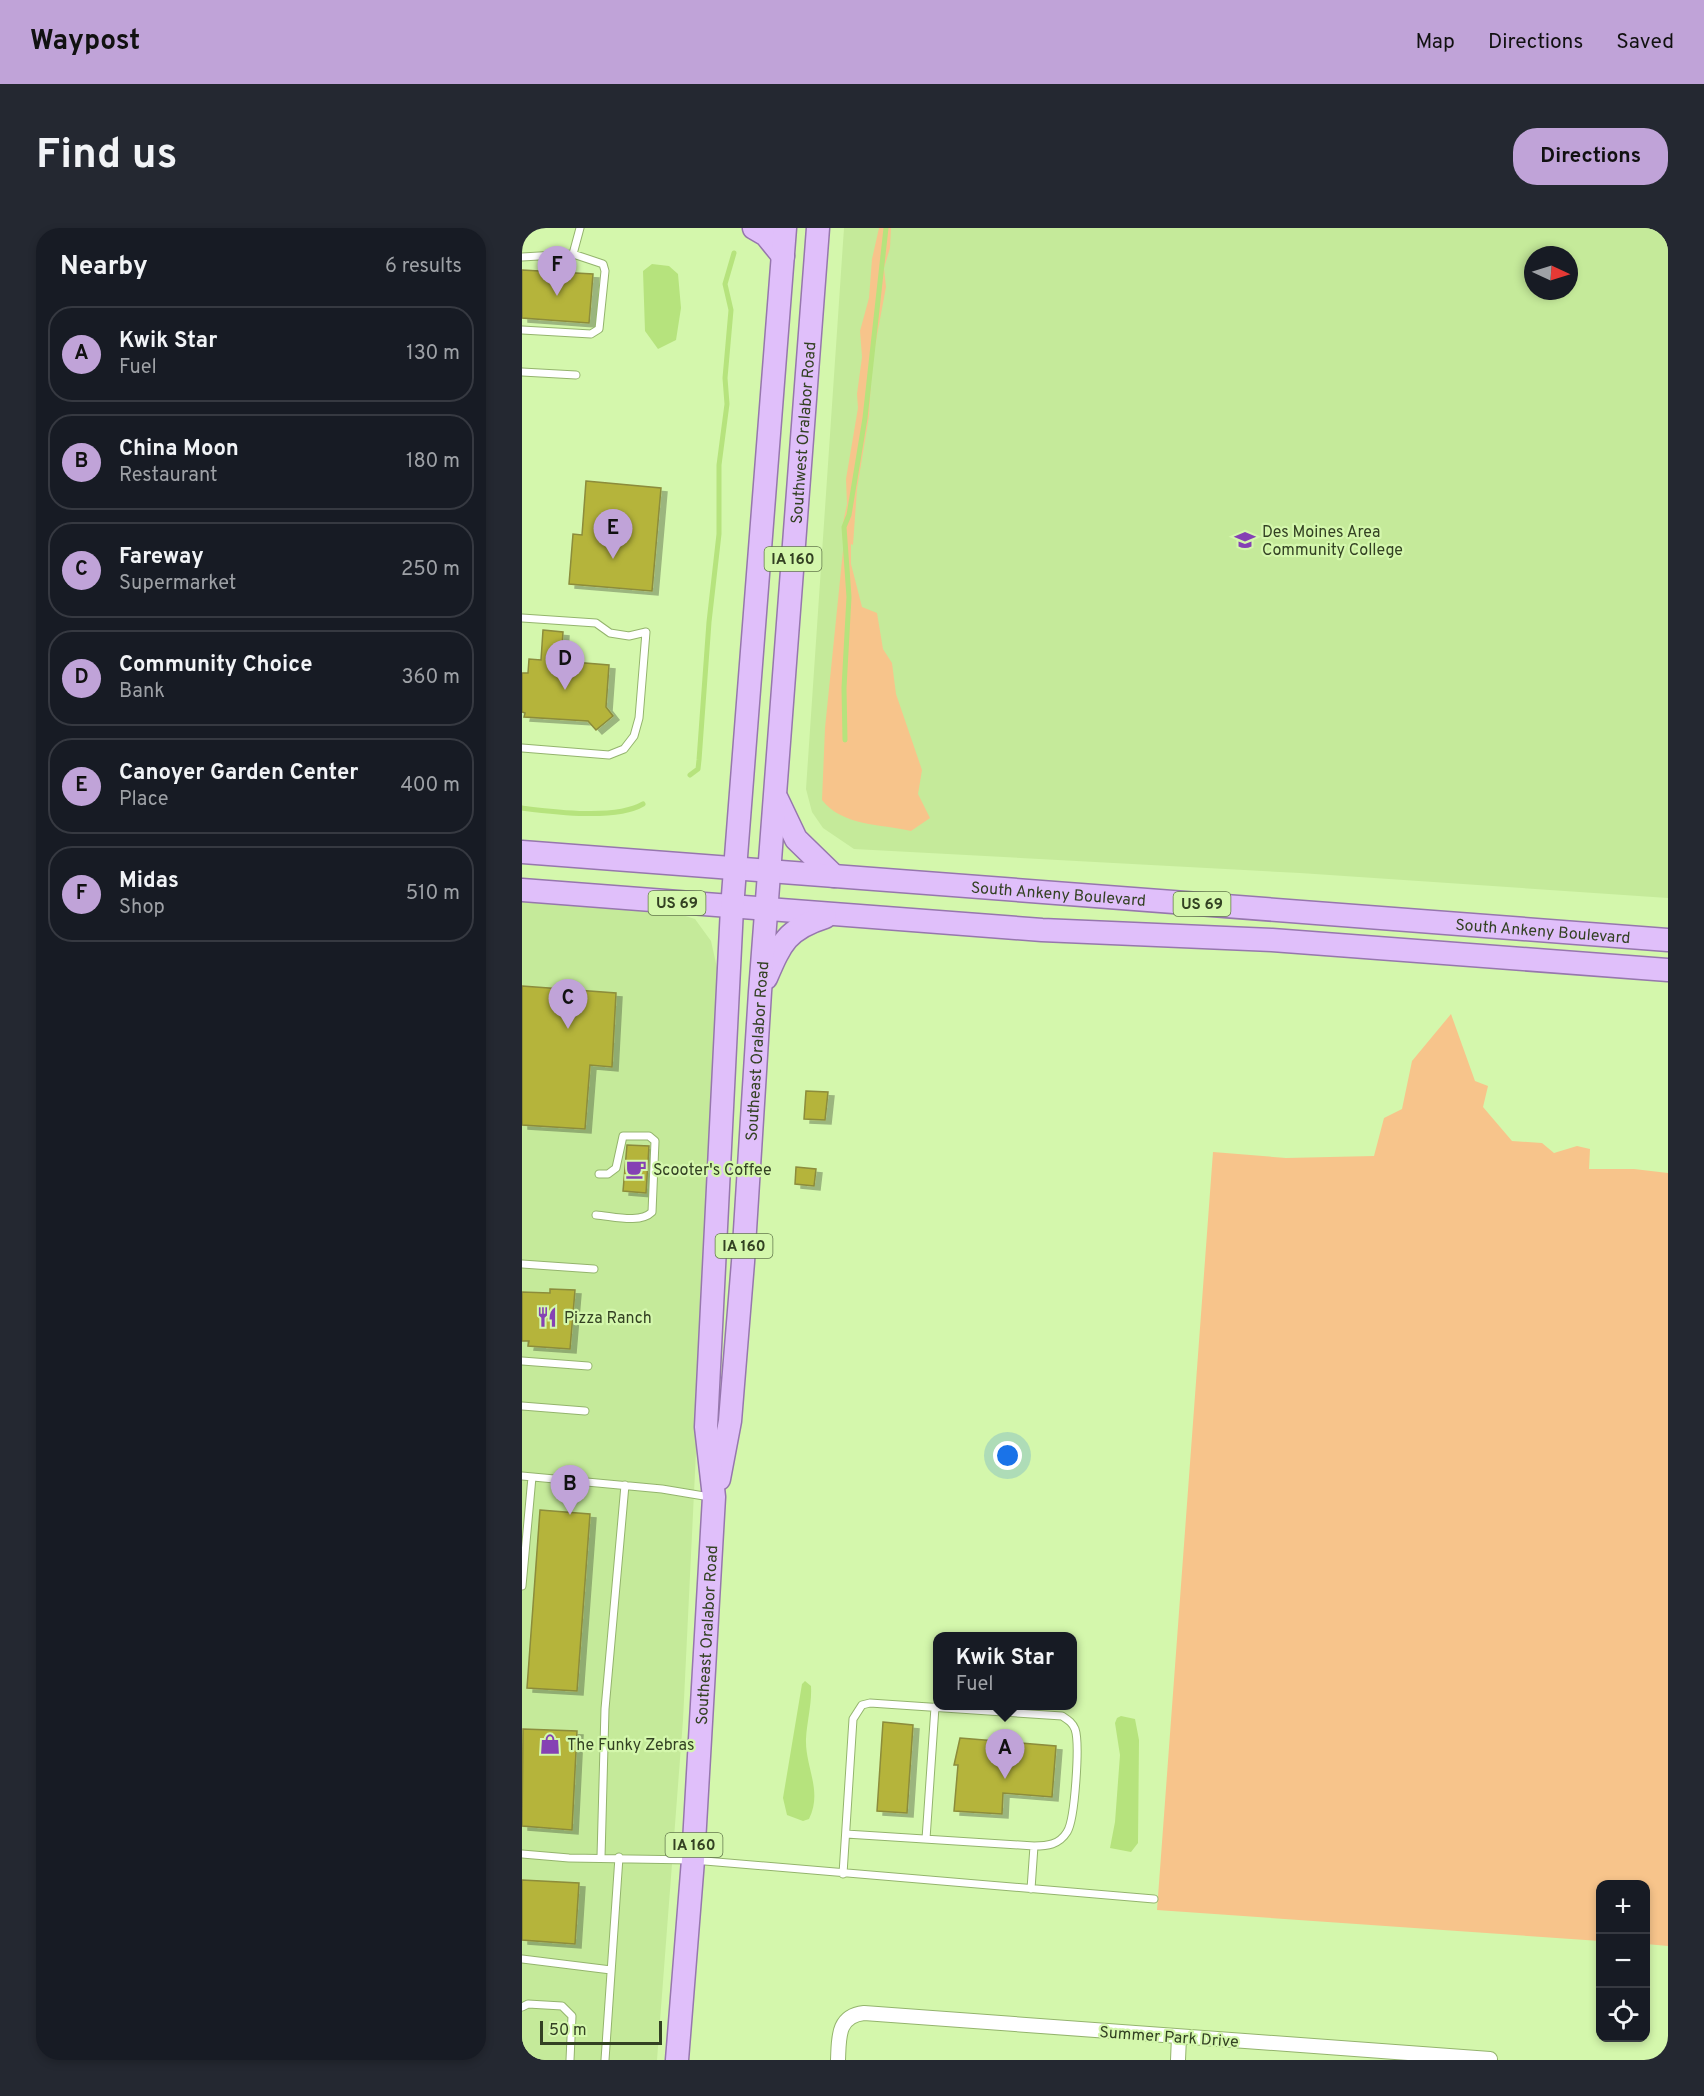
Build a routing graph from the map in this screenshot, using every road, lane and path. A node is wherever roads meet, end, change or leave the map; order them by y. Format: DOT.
graph roads {
  1 [pos="580,228"];
  2 [pos="754,228"];
  3 [pos="785,228"];
  4 [pos="818,228"];
  5 [pos="573,255"];
  6 [pos="783,256"];
  7 [pos="522,257"];
  8 [pos="522,330"];
  9 [pos="522,372"];
  10 [pos="576,375"];
  11 [pos="522,618"];
  12 [pos="522,748"];
  13 [pos="776,798"];
  14 [pos="522,852"];
  15 [pos="834,876"];
  16 [pos="734,888"];
  17 [pos="522,890"];
  18 [pos="768,890"];
  19 [pos="832,915"];
  20 [pos="1668,940"];
  21 [pos="1668,970"];
  22 [pos="760,992"];
  23 [pos="599,1174"];
  24 [pos="596,1215"];
  25 [pos="522,1264"];
  26 [pos="594,1269"];
  27 [pos="522,1361"];
  28 [pos="588,1366"];
  29 [pos="522,1406"];
  30 [pos="585,1411"];
  31 [pos="522,1476"];
  32 [pos="532,1477"];
  33 [pos="625,1485"];
  34 [pos="714,1497"];
  35 [pos="522,1586"];
  36 [pos="933,1707"];
  37 [pos="935,1710"];
  38 [pos="982,1710"];
  39 [pos="846,1834"];
  40 [pos="926,1839"];
  41 [pos="1034,1846"];
  42 [pos="522,1854"];
  43 [pos="601,1857"];
  44 [pos="619,1857"];
  45 [pos="693,1860"];
  46 [pos="843,1874"];
  47 [pos="1031,1889"];
  48 [pos="1154,1899"];
  49 [pos="522,1959"];
  50 [pos="611,1970"];
  51 [pos="522,2007"];
  52 [pos="1179,2037"];
  53 [pos="1490,2059"];
  54 [pos="570,2060"];
  55 [pos="605,2060"];
  56 [pos="677,2060"];
  57 [pos="838,2060"];
  58 [pos="1178,2060"];
  1 -- 5 [label="lane"];
  2 -- 6 [label="main road"];
  3 -- 6 [label="main road, Southwest Oralabor Road / IA 160"];
  4 -- 13 [label="main road, Southwest Oralabor Road / IA 160"];
  5 -- 7 [label="lane"];
  5 -- 8 [label="lane"];
  6 -- 16 [label="main road, Southwest Oralabor Road / IA 160"];
  9 -- 10 [label="lane"];
  11 -- 12 [label="lane"];
  13 -- 15 [label="main road"];
  13 -- 18 [label="main road, Southwest Oralabor Road / IA 160"];
  14 -- 16 [label="main road, South Ankeny Boulevard / US 69"];
  15 -- 18 [label="main road, South Ankeny Boulevard / US 69"];
  15 -- 20 [label="main road, South Ankeny Boulevard / US 69"];
  16 -- 17 [label="main road, South Ankeny Boulevard / US 69"];
  16 -- 18 [label="main road, South Ankeny Boulevard / US 69"];
  16 -- 18 [label="main road, South Ankeny Boulevard / US 69"];
  16 -- 34 [label="main road, Southeast Oralabor Road / IA 160"];
  18 -- 19 [label="main road, South Ankeny Boulevard / US 69"];
  18 -- 22 [label="main road, Southeast Oralabor Road / IA 160"];
  19 -- 21 [label="main road, South Ankeny Boulevard / US 69"];
  19 -- 22 [label="main road"];
  22 -- 34 [label="main road, Southeast Oralabor Road / IA 160"];
  23 -- 24 [label="lane"];
  25 -- 26 [label="lane"];
  27 -- 28 [label="lane"];
  29 -- 30 [label="lane"];
  31 -- 32 [label="lane"];
  32 -- 33 [label="lane"];
  32 -- 35 [label="lane"];
  33 -- 34 [label="lane"];
  33 -- 43 [label="lane"];
  34 -- 45 [label="main road, Southeast Oralabor Road / IA 160"];
  36 -- 39 [label="lane"];
  37 -- 40 [label="lane"];
  38 -- 41 [label="lane"];
  39 -- 40 [label="lane"];
  39 -- 46 [label="lane"];
  40 -- 41 [label="lane"];
  41 -- 47 [label="lane"];
  42 -- 43 [label="lane"];
  43 -- 44 [label="lane"];
  44 -- 45 [label="lane"];
  44 -- 50 [label="lane"];
  45 -- 46 [label="lane"];
  45 -- 56 [label="main road, Southeast Oralabor Road / IA 160"];
  46 -- 47 [label="lane"];
  47 -- 48 [label="lane"];
  49 -- 50 [label="lane"];
  50 -- 55 [label="lane"];
  51 -- 54 [label="lane"];
  52 -- 53 [label="street, Summer Park Drive"];
  52 -- 57 [label="street, Summer Park Drive"];
  52 -- 58 [label="street"];
}
